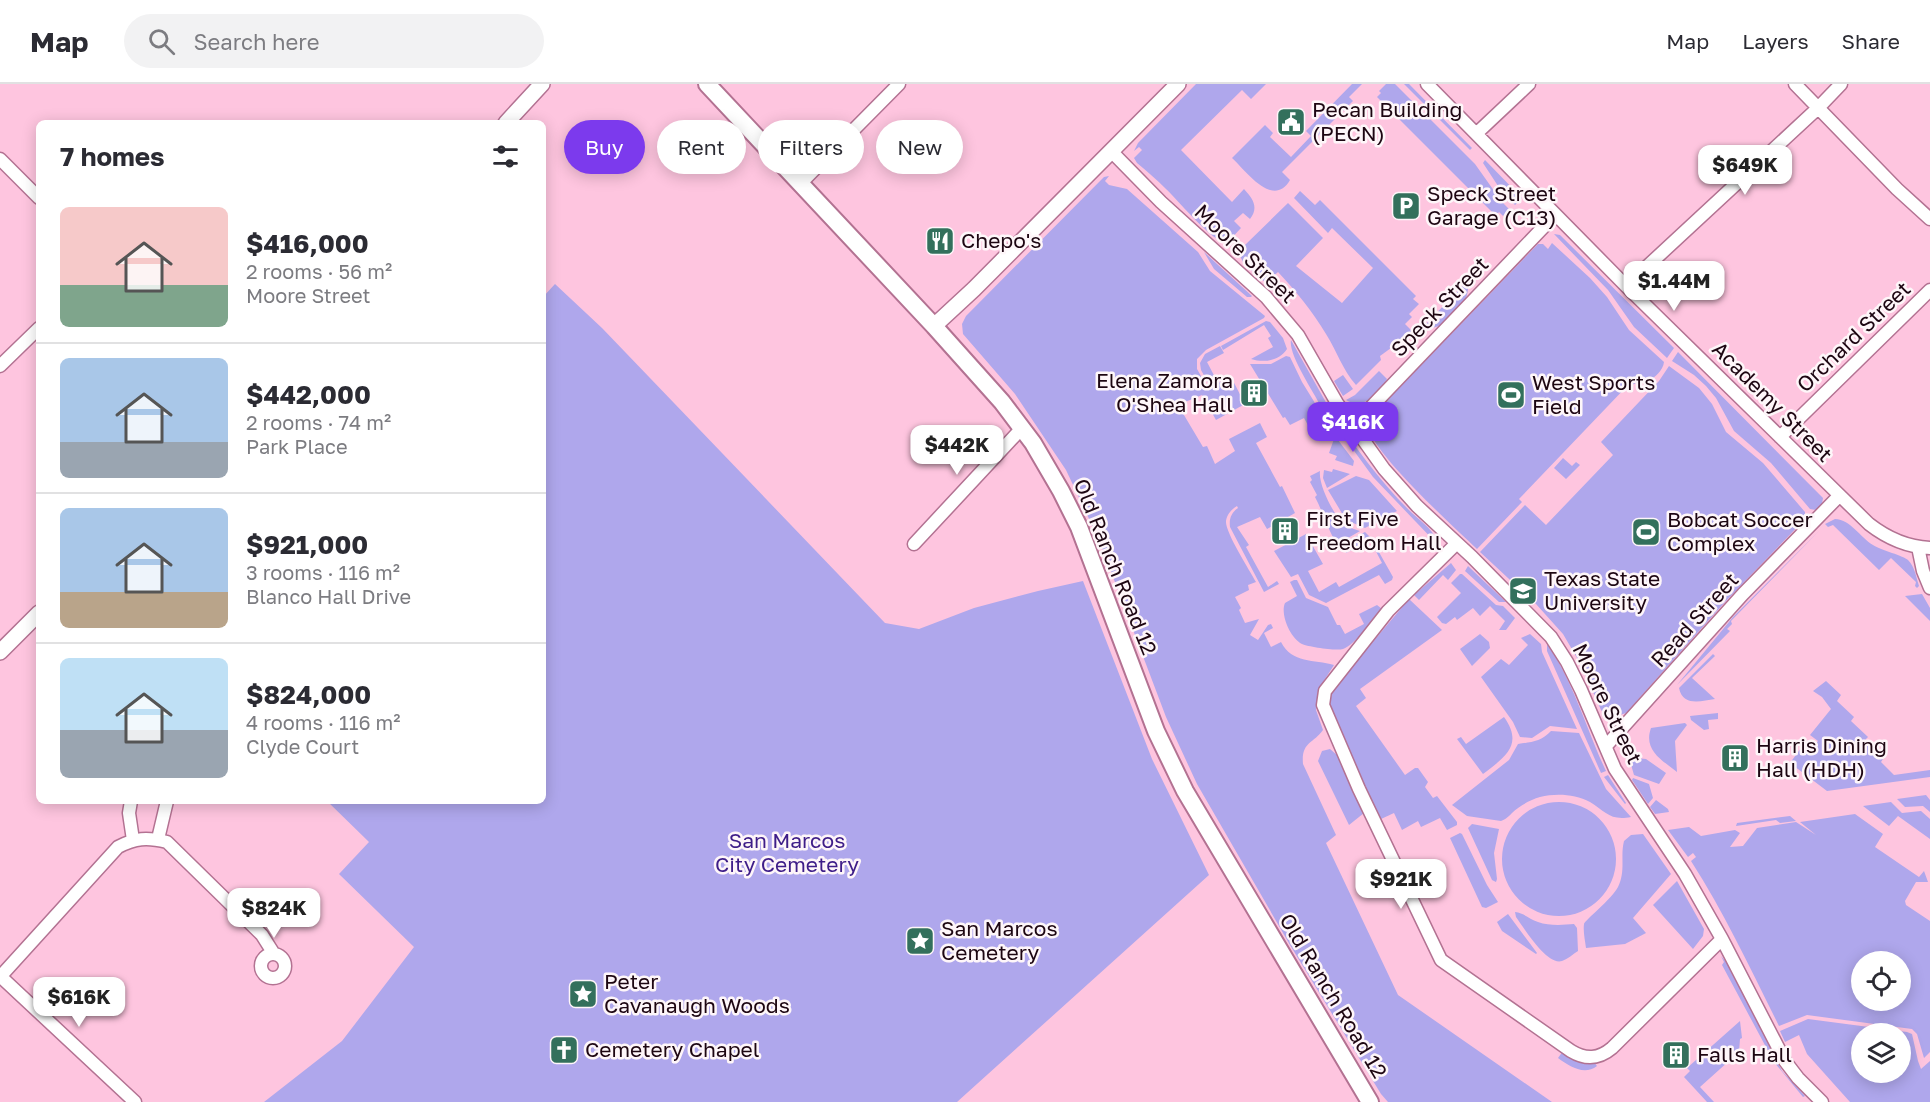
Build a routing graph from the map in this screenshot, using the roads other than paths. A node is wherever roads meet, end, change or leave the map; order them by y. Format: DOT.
graph roads {
  1 [pos="542,84"];
  2 [pos="707,84"];
  3 [pos="899,84"];
  4 [pos="1178,84"];
  5 [pos="1427,84"];
  6 [pos="1529,84"];
  7 [pos="1795,84"];
  8 [pos="1841,84"];
  9 [pos="1818,108"];
  10 [pos="509,120"];
  11 [pos="1477,133"];
  12 [pos="1111,151"];
  13 [pos="0,159"];
  14 [pos="801,183"];
  15 [pos="36,195"];
  16 [pos="1555,215"];
  17 [pos="1930,219"];
  18 [pos="1626,286"];
  19 [pos="1930,290"];
  20 [pos="934,326"];
  21 [pos="36,331"];
  22 [pos="0,366"];
  23 [pos="1353,426"];
  24 [pos="1022,428"];
  25 [pos="1780,437"];
  26 [pos="1839,496"];
  27 [pos="1456,543"];
  28 [pos="915,544"];
  29 [pos="1924,547"];
  30 [pos="1930,588"];
  31 [pos="36,616"];
  32 [pos="0,652"];
  33 [pos="1606,746"];
  34 [pos="130,804"];
  35 [pos="166,804"];
  36 [pos="133,840"];
  37 [pos="158,840"];
  38 [pos="1722,939"];
  39 [pos="274,954"];
  40 [pos="0,976"];
  41 [pos="135,1102"];
  42 [pos="1370,1102"];
  43 [pos="1822,1102"];
  1 -- 10 [label="street"];
  2 -- 14 [label="main road, Old Ranch Road 12"];
  3 -- 14 [label="street"];
  4 -- 12 [label="street"];
  5 -- 11 [label="street, Academy Street"];
  6 -- 11 [label="street"];
  7 -- 9 [label="street"];
  8 -- 9 [label="street"];
  9 -- 17 [label="street"];
  9 -- 18 [label="street"];
  11 -- 16 [label="street, Academy Street"];
  12 -- 20 [label="street"];
  12 -- 23 [label="street, Moore Street"];
  13 -- 15 [label="street"];
  14 -- 20 [label="main road, Old Ranch Road 12"];
  16 -- 18 [label="street, Academy Street"];
  16 -- 23 [label="street, Speck Street"];
  18 -- 25 [label="street, Academy Street"];
  19 -- 25 [label="street, Orchard Street"];
  20 -- 24 [label="main road, Old Ranch Road 12"];
  21 -- 22 [label="street"];
  23 -- 27 [label="street, Moore Street"];
  24 -- 28 [label="street"];
  24 -- 42 [label="main road, Old Ranch Road 12"];
  25 -- 26 [label="street, Academy Street"];
  26 -- 29 [label="street, Academy Street"];
  26 -- 33 [label="street, Read Street"];
  27 -- 33 [label="street, Moore Street"];
  27 -- 38 [label="street"];
  29 -- 30 [label="street, Academy Street"];
  31 -- 32 [label="street"];
  33 -- 38 [label="street, Moore Street"];
  34 -- 36 [label="street"];
  35 -- 37 [label="street"];
  36 -- 37 [label="street"];
  36 -- 40 [label="street"];
  37 -- 39 [label="street"];
  38 -- 43 [label="street, Moore Street"];
  40 -- 41 [label="street"];
}
